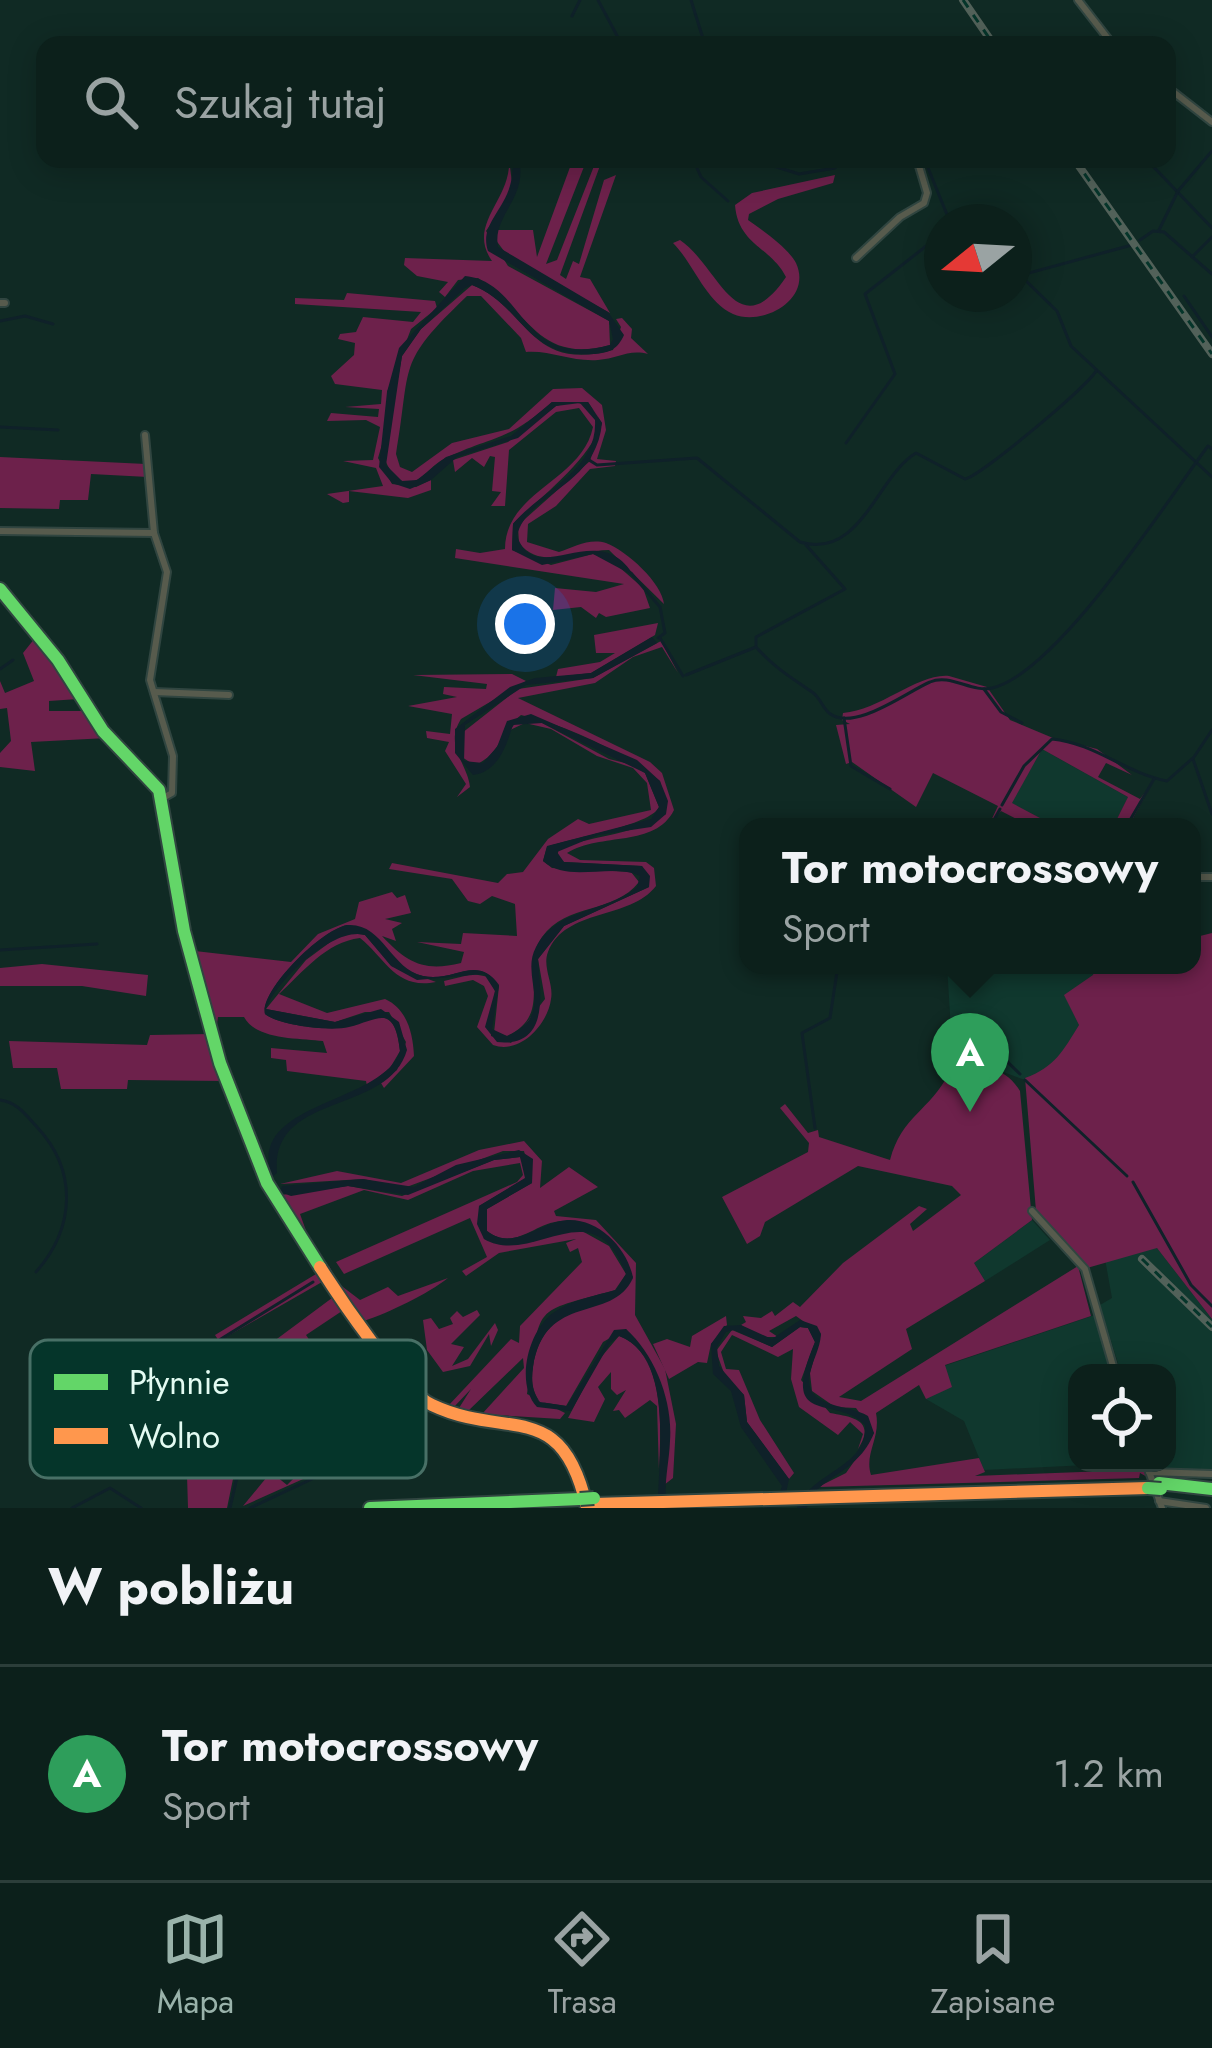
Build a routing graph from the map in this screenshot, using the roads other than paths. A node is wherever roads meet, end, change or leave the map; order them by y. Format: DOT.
graph roads {
  1 [pos="1078,0"];
  2 [pos="1104,36"];
  3 [pos="1176,94"];
  4 [pos="1212,122"];
  5 [pos="920,168"];
  6 [pos="856,258"];
  7 [pos="145,435"];
  8 [pos="0,531"];
  9 [pos="154,533"];
  10 [pos="0,589"];
  11 [pos="153,692"];
  12 [pos="229,695"];
  13 [pos="163,798"];
  14 [pos="1032,1210"];
  15 [pos="371,1340"];
  16 [pos="1112,1364"];
  17 [pos="426,1401"];
  18 [pos="1212,1474"];
  19 [pos="1154,1486"];
  20 [pos="1212,1492"];
  21 [pos="587,1503"];
  22 [pos="370,1508"];
  23 [pos="470,1508"];
  24 [pos="1206,1508"];
  1 -- 2 [label="street"];
  3 -- 4 [label="street"];
  5 -- 6 [label="street"];
  7 -- 9 [label="street"];
  8 -- 9 [label="street"];
  9 -- 11 [label="street"];
  10 -- 13 [label="street"];
  11 -- 12 [label="street"];
  11 -- 13 [label="street"];
  13 -- 15 [label="street"];
  14 -- 16 [label="street"];
  17 -- 21 [label="street"];
  18 -- 19 [label="street"];
  19 -- 20 [label="street"];
  19 -- 21 [label="street"];
  19 -- 24 [label="street"];
  21 -- 22 [label="street"];
  21 -- 23 [label="street"];
}
